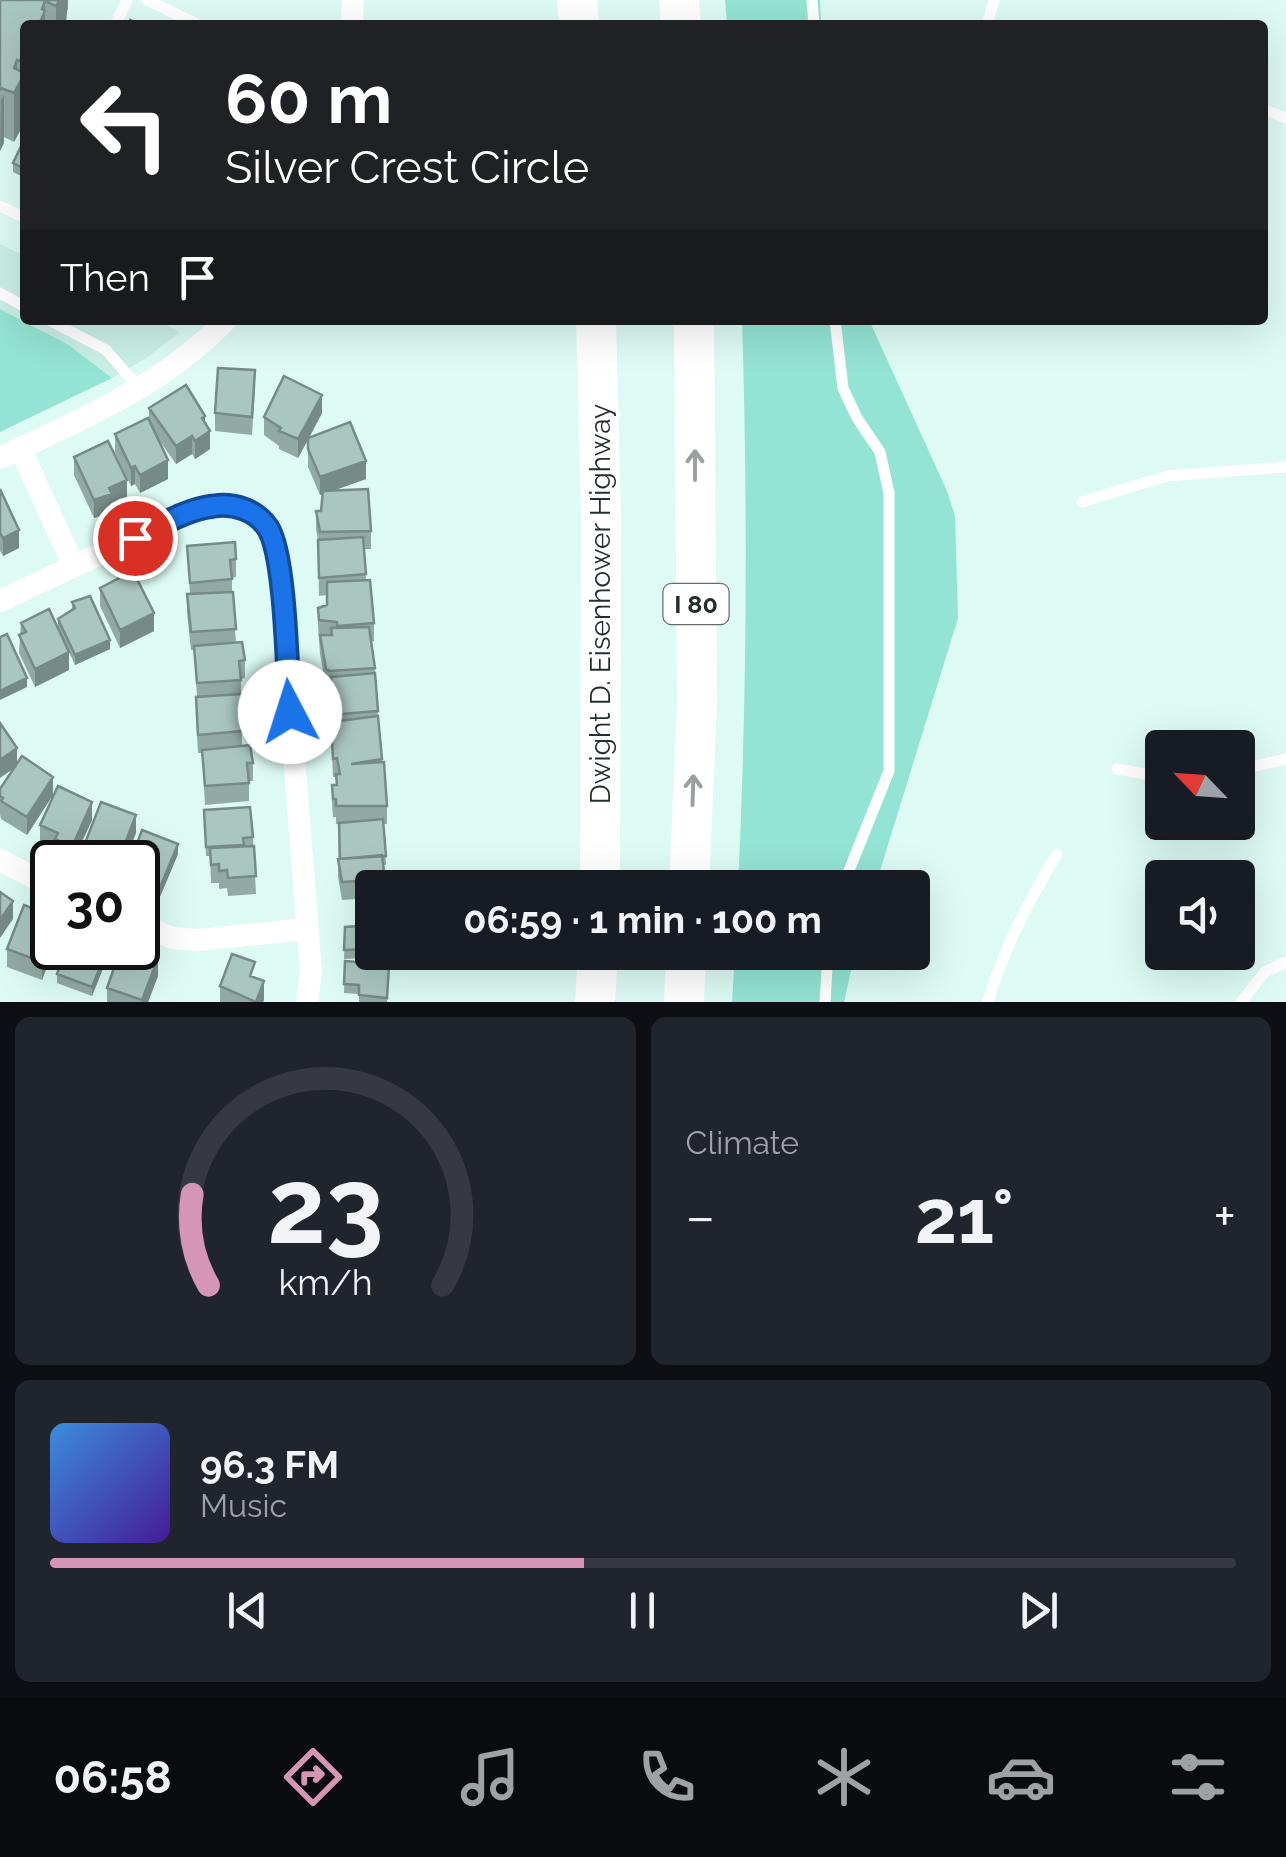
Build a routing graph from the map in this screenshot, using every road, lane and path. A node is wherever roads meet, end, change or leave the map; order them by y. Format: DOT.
graph roads {
  1 [pos="148,0"];
  2 [pos="188,20"];
  3 [pos="58,325"];
  4 [pos="596,325"];
  5 [pos="694,325"];
  6 [pos="837,325"];
  7 [pos="218,328"];
  8 [pos="139,388"];
  9 [pos="10,453"];
  10 [pos="1286,468"];
  11 [pos="1082,502"];
  12 [pos="74,566"];
  13 [pos="0,601"];
  14 [pos="1286,759"];
  15 [pos="1255,766"];
  16 [pos="1117,769"];
  17 [pos="1145,775"];
  18 [pos="1057,854"];
  19 [pos="0,860"];
  20 [pos="600,870"];
  21 [pos="690,870"];
  22 [pos="849,870"];
  23 [pos="30,876"];
  24 [pos="306,929"];
  25 [pos="160,933"];
  26 [pos="1286,962"];
  27 [pos="597,970"];
  28 [pos="685,970"];
  29 [pos="827,970"];
  30 [pos="307,1002"];
  31 [pos="596,1002"];
  32 [pos="684,1002"];
  33 [pos="825,1002"];
  34 [pos="988,1002"];
  35 [pos="1240,1002"];
  1 -- 2 [label="lane"];
  3 -- 8 [label="lane"];
  4 -- 20 [label="highway, Dwight D. Eisenhower Highway"];
  21 -- 5 [label="highway, I 80, one-way"];
  6 -- 22 [label="lane"];
  7 -- 8 [label="street"];
  8 -- 9 [label="street"];
  9 -- 12 [label="street"];
  10 -- 11 [label="lane"];
  12 -- 13 [label="street"];
  12 -- 24 [label="street"];
  14 -- 15 [label="lane"];
  16 -- 17 [label="lane"];
  18 -- 34 [label="lane"];
  19 -- 23 [label="street"];
  24 -- 25 [label="street"];
  24 -- 30 [label="street"];
  26 -- 35 [label="lane"];
  27 -- 31 [label="highway"];
  28 -- 32 [label="highway"];
  29 -- 33 [label="lane"];
}
